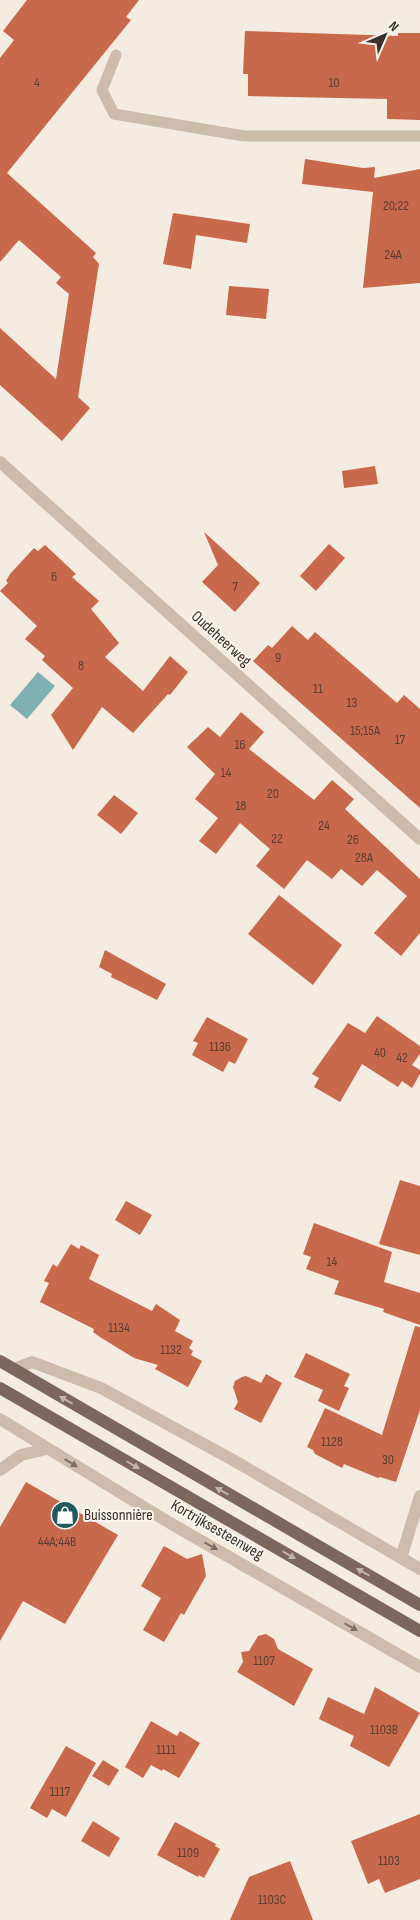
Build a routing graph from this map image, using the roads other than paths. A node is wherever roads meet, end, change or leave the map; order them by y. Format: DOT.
graph roads {
  1 [pos="116,55"];
  2 [pos="420,136"];
  3 [pos="0,462"];
  4 [pos="420,839"];
  5 [pos="0,1361"];
  6 [pos="14,1369"];
  7 [pos="0,1388"];
  8 [pos="0,1419"];
  9 [pos="47,1449"];
  10 [pos="0,1470"];
  11 [pos="420,1496"];
  12 [pos="401,1558"];
  13 [pos="420,1569"];
  14 [pos="420,1605"];
  15 [pos="420,1630"];
  16 [pos="420,1667"];
  1 -- 2 [label="lane"];
  3 -- 4 [label="street, Oudeheerweg"];
  5 -- 6 [label="main road"];
  6 -- 12 [label="street"];
  14 -- 6 [label="main road, one-way"];
  7 -- 15 [label="main road, Kortrijksesteenweg, one-way"];
  8 -- 9 [label="street, Kortrijksesteenweg"];
  9 -- 10 [label="street"];
  9 -- 16 [label="street, Kortrijksesteenweg, one-way"];
  11 -- 12 [label="street"];
  12 -- 13 [label="street"];
}
